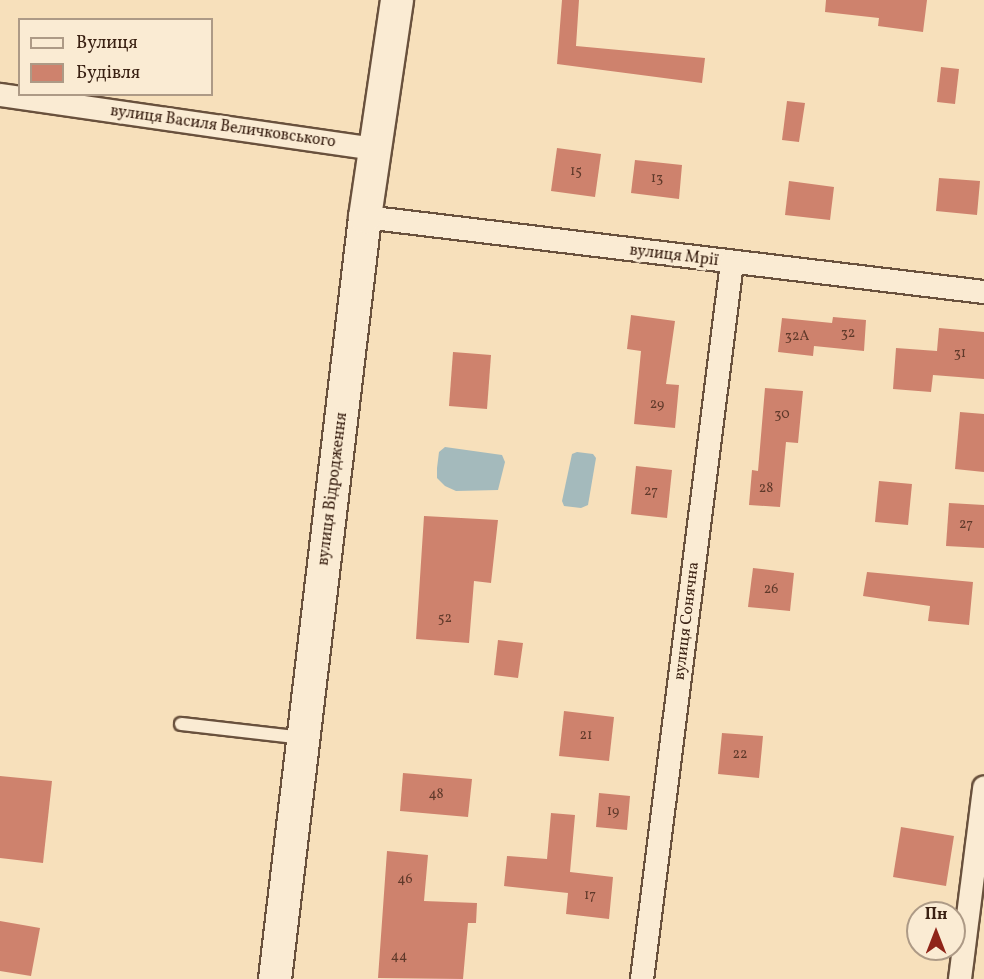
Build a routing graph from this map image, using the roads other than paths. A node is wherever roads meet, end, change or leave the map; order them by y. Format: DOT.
graph roads {
  1 [pos="397,0"];
  2 [pos="0,95"];
  3 [pos="375,149"];
  4 [pos="365,217"];
  5 [pos="732,263"];
  6 [pos="984,292"];
  7 [pos="181,724"];
  8 [pos="305,738"];
  9 [pos="984,788"];
  10 [pos="275,979"];
  11 [pos="642,979"];
  12 [pos="960,979"];
  1 -- 3 [label="street, вулиця Відродження"];
  2 -- 3 [label="street, вулиця Василя Величковського"];
  3 -- 4 [label="street, вулиця Відродження"];
  4 -- 5 [label="street, вулиця Мрії"];
  4 -- 8 [label="street, вулиця Відродження"];
  5 -- 6 [label="street, вулиця Мрії"];
  5 -- 11 [label="street, вулиця Сонячна"];
  7 -- 8 [label="lane"];
  8 -- 10 [label="street, вулиця Відродження"];
  9 -- 12 [label="street"];
}
